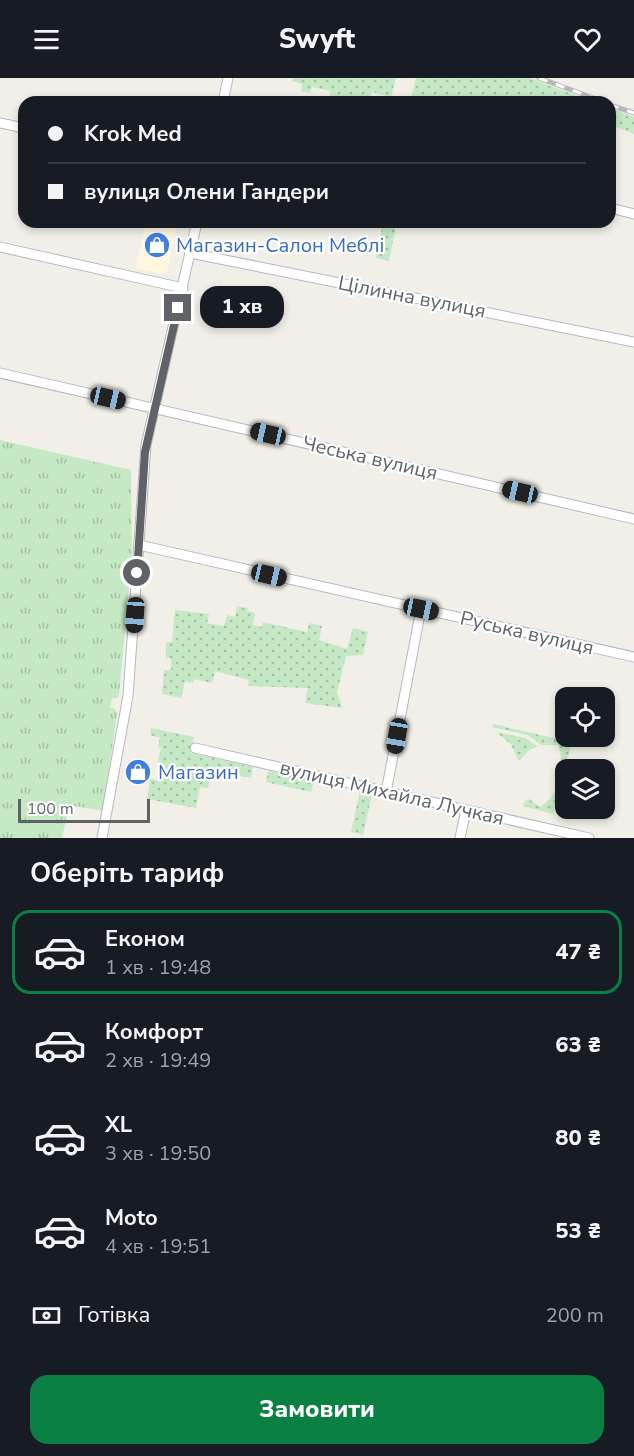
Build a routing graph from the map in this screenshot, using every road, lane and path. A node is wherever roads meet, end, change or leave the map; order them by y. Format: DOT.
graph roads {
  1 [pos="228,78"];
  2 [pos="224,96"];
  3 [pos="0,123"];
  4 [pos="18,127"];
  5 [pos="616,210"];
  6 [pos="634,214"];
  7 [pos="196,228"];
  8 [pos="0,247"];
  9 [pos="190,253"];
  10 [pos="183,288"];
  11 [pos="634,342"];
  12 [pos="0,373"];
  13 [pos="154,408"];
  14 [pos="634,519"];
  15 [pos="139,545"];
  16 [pos="421,609"];
  17 [pos="634,657"];
  18 [pos="195,748"];
  19 [pos="386,792"];
  20 [pos="466,810"];
  21 [pos="102,838"];
  22 [pos="460,838"];
  23 [pos="588,838"];
  1 -- 2 [label="street"];
  3 -- 4 [label="street"];
  5 -- 6 [label="street"];
  7 -- 9 [label="street"];
  8 -- 10 [label="street"];
  9 -- 10 [label="street"];
  9 -- 11 [label="street, Цілинна вулиця"];
  10 -- 13 [label="street"];
  12 -- 13 [label="street, Чеська вулиця"];
  13 -- 14 [label="street, Чеська вулиця"];
  13 -- 15 [label="street"];
  15 -- 16 [label="street, Руська вулиця"];
  15 -- 21 [label="street"];
  16 -- 17 [label="street, Руська вулиця"];
  16 -- 19 [label="street"];
  18 -- 19 [label="street, вулиця Михайла Лучкая"];
  19 -- 20 [label="street, вулиця Михайла Лучкая"];
  20 -- 22 [label="street"];
  20 -- 23 [label="street, вулиця Михайла Лучкая"];
}
